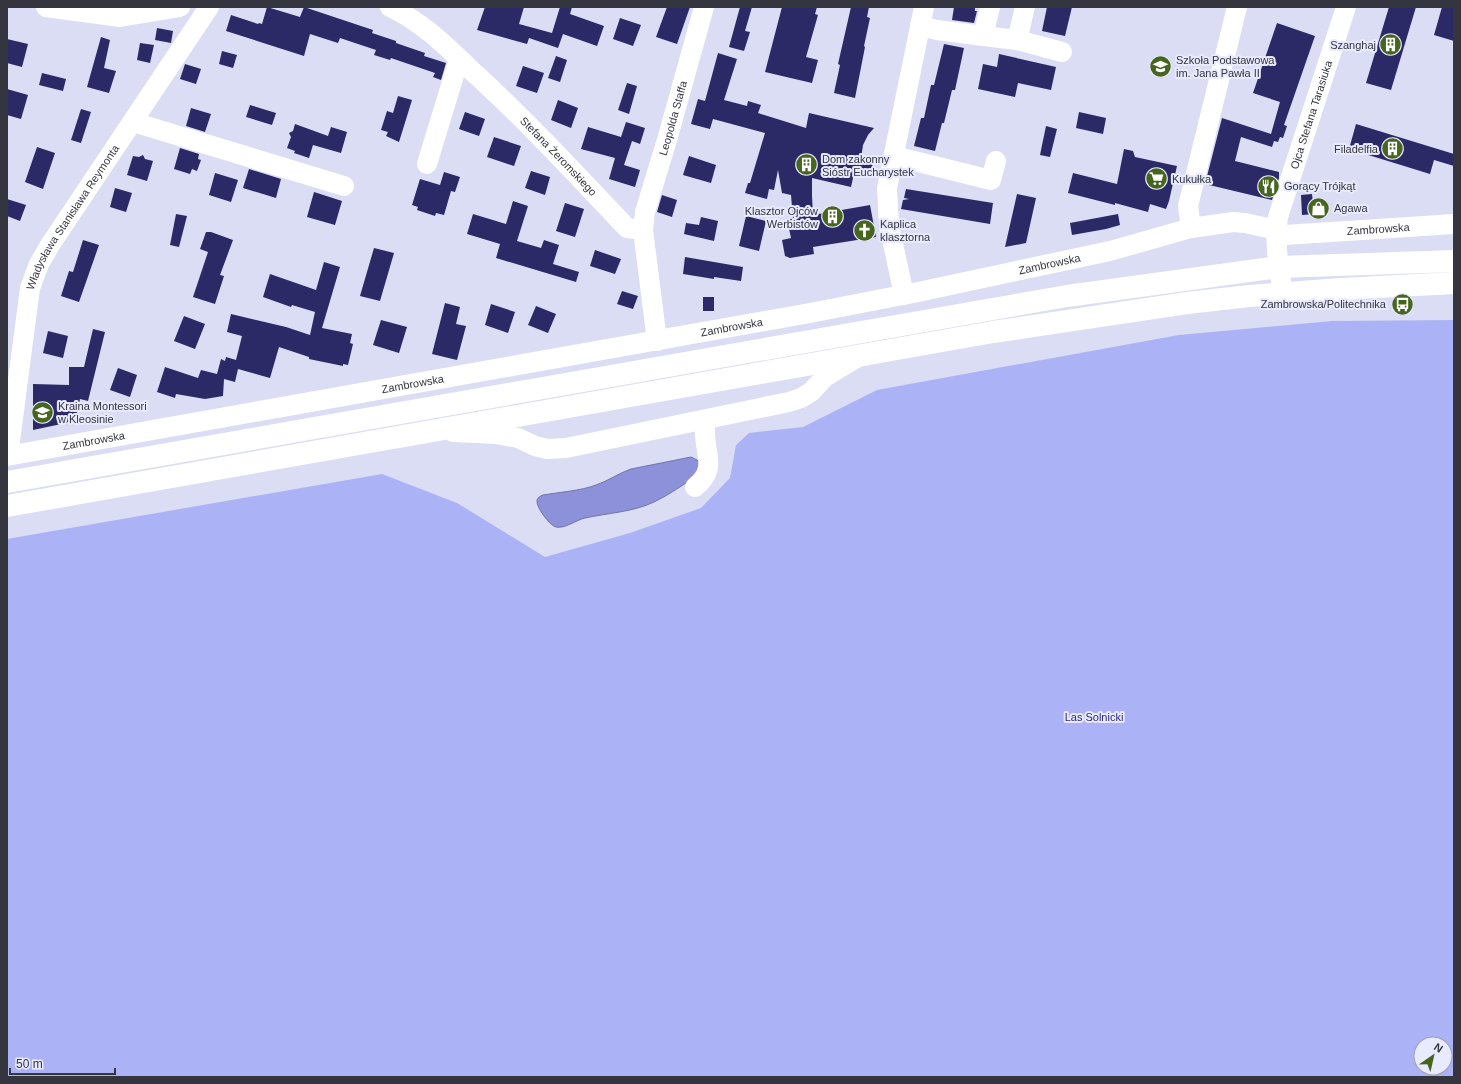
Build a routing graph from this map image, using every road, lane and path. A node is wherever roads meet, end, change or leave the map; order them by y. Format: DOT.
graph roads {
  1 [pos="46,7"];
  2 [pos="180,7"];
  3 [pos="390,7"];
  4 [pos="704,7"];
  5 [pos="990,7"];
  6 [pos="1025,7"];
  7 [pos="1237,7"];
  8 [pos="1346,7"];
  9 [pos="200,10"];
  10 [pos="922,16"];
  11 [pos="983,36"];
  12 [pos="1017,40"];
  13 [pos="1062,52"];
  14 [pos="459,59"];
  15 [pos="133,122"];
  16 [pos="894,156"];
  17 [pos="996,161"];
  18 [pos="427,164"];
  19 [pos="344,186"];
  20 [pos="1454,224"];
  21 [pos="1191,228"];
  22 [pos="642,230"];
  23 [pos="1276,231"];
  24 [pos="1454,260"];
  25 [pos="1279,268"];
  26 [pos="1454,283"];
  27 [pos="1283,294"];
  28 [pos="904,295"];
  29 [pos="657,340"];
  30 [pos="861,355"];
  31 [pos="700,421"];
  32 [pos="434,431"];
  33 [pos="9,456"];
  34 [pos="7,482"];
  35 [pos="695,486"];
  36 [pos="7,506"];
  1 -- 2 [label="street"];
  3 -- 14 [label="street, Stefana Żeromskiego"];
  4 -- 22 [label="street, Leopolda Staffa"];
  5 -- 11 [label="street"];
  6 -- 12 [label="street"];
  7 -- 21 [label="street"];
  8 -- 23 [label="street, Ojca Stefana Tarasiuka"];
  9 -- 15 [label="street, Władysława Stanisława Reymonta"];
  10 -- 11 [label="street"];
  10 -- 16 [label="street"];
  11 -- 12 [label="street"];
  12 -- 13 [label="street"];
  14 -- 18 [label="street"];
  14 -- 22 [label="street, Stefana Żeromskiego"];
  15 -- 19 [label="street"];
  15 -- 33 [label="street, Władysława Stanisława Reymonta"];
  16 -- 17 [label="street"];
  16 -- 28 [label="street"];
  20 -- 23 [label="street, Zambrowska"];
  21 -- 23 [label="street, Zambrowska"];
  21 -- 28 [label="street, Zambrowska"];
  22 -- 29 [label="street"];
  23 -- 25 [label="street, Ojca Stefana Tarasiuka"];
  24 -- 25 [label="main road"];
  25 -- 27 [label="street, Ojca Stefana Tarasiuka"];
  25 -- 34 [label="main road"];
  26 -- 27 [label="main road"];
  27 -- 30 [label="main road"];
  28 -- 29 [label="street, Zambrowska"];
  29 -- 33 [label="street, Zambrowska"];
  30 -- 31 [label="street"];
  30 -- 32 [label="main road"];
  31 -- 32 [label="street"];
  31 -- 35 [label="street"];
  32 -- 36 [label="main road"];
}
